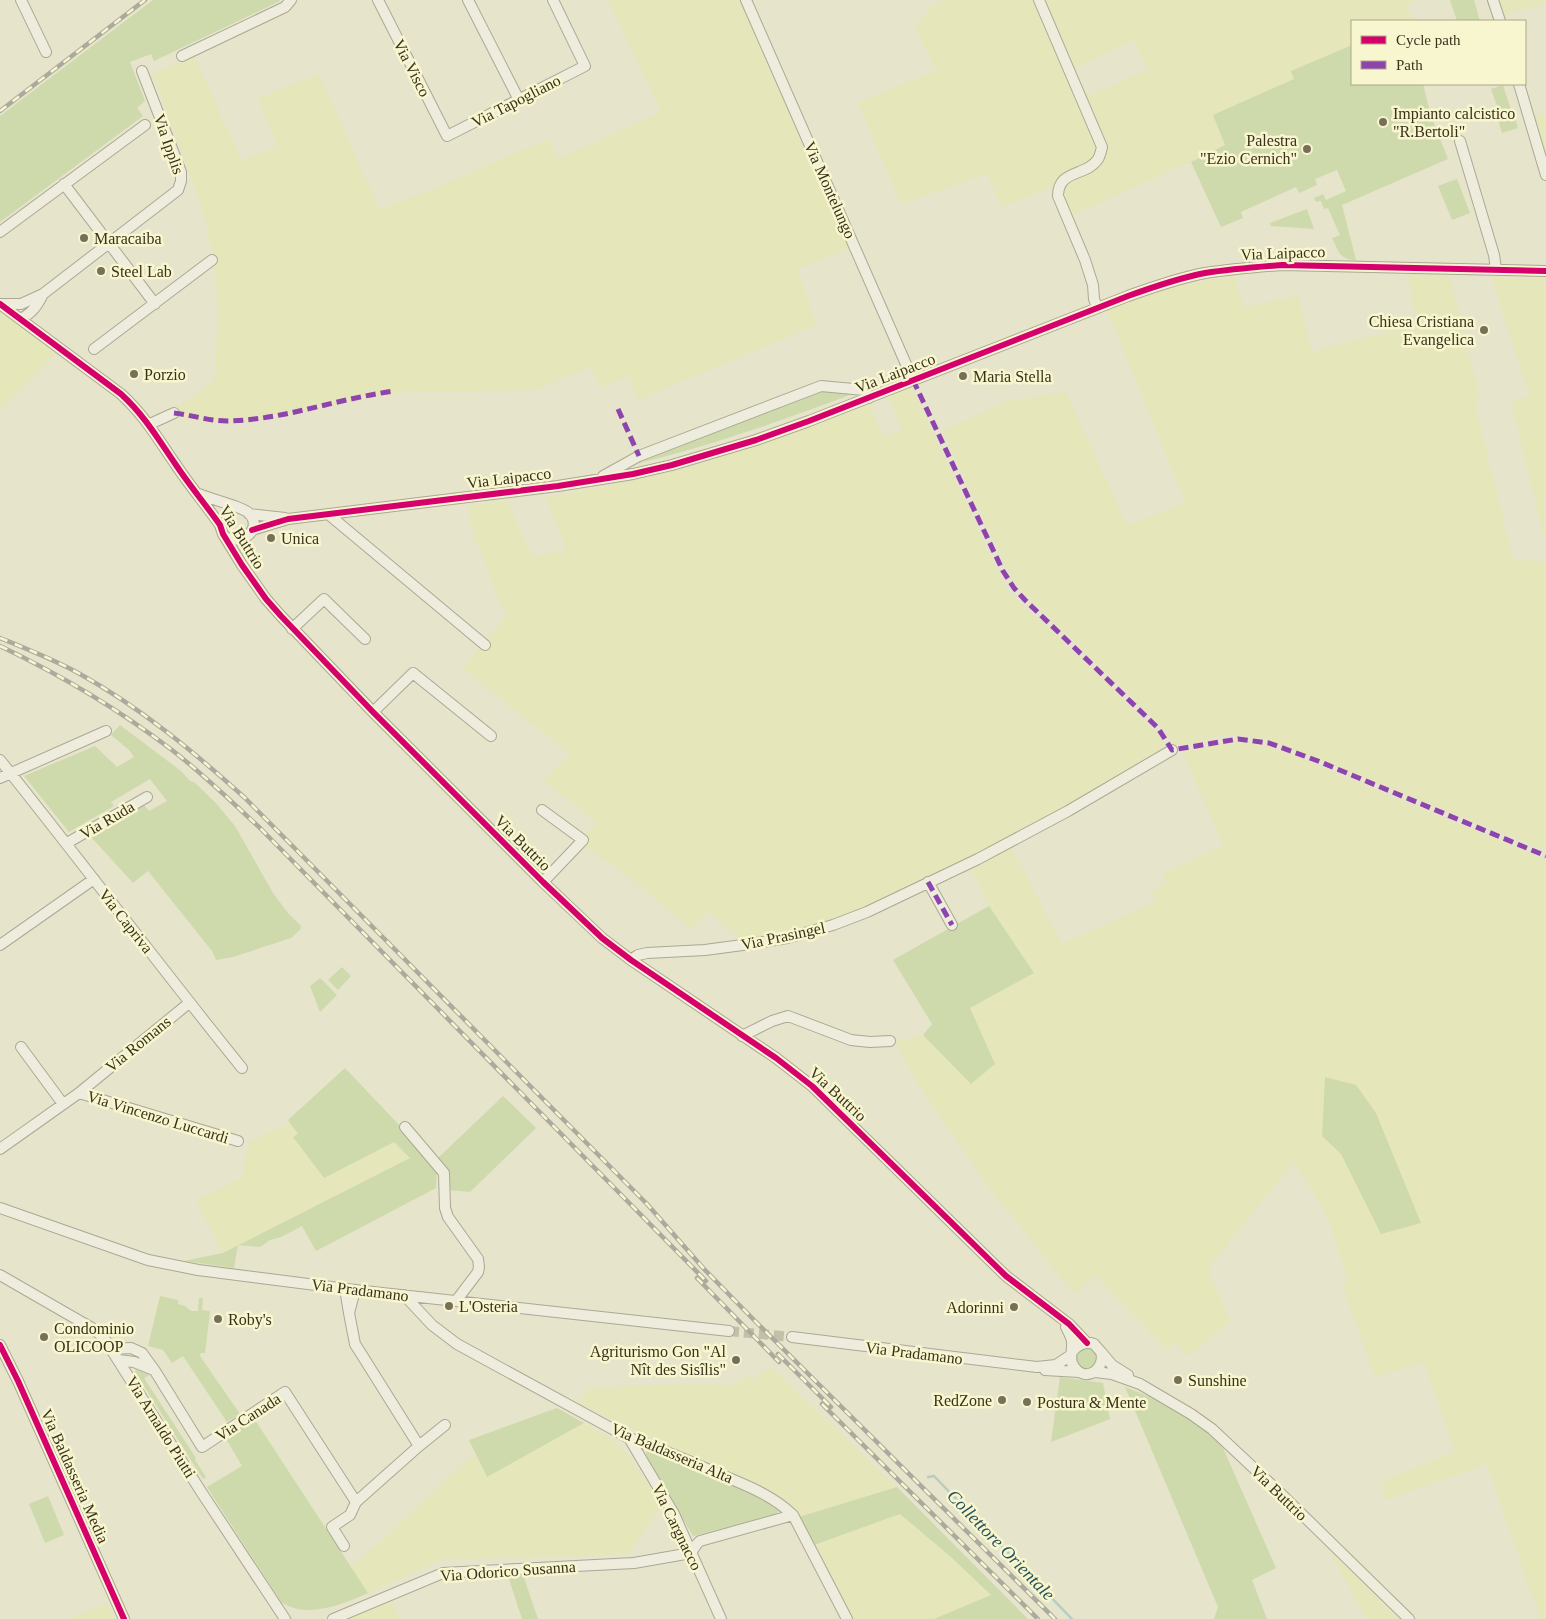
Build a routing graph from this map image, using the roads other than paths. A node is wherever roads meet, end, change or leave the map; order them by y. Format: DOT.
graph roads {
  1 [pos="21,0"];
  2 [pos="291,0"];
  3 [pos="378,0"];
  4 [pos="468,0"];
  5 [pos="553,0"];
  6 [pos="746,0"];
  7 [pos="1039,0"];
  8 [pos="1493,0"];
  9 [pos="1500,20"];
  10 [pos="46,52"];
  11 [pos="182,56"];
  12 [pos="142,71"];
  13 [pos="1519,85"];
  14 [pos="519,100"];
  15 [pos="145,124"];
  16 [pos="446,136"];
  17 [pos="1460,141"];
  18 [pos="1546,175"];
  19 [pos="64,184"];
  20 [pos="0,232"];
  21 [pos="108,244"];
  22 [pos="212,260"];
  23 [pos="1496,269"];
  24 [pos="1546,271"];
  25 [pos="0,304"];
  26 [pos="155,304"];
  27 [pos="32,305"];
  28 [pos="1097,307"];
  29 [pos="21,319"];
  30 [pos="39,332"];
  31 [pos="94,349"];
  32 [pos="913,380"];
  33 [pos="869,398"];
  34 [pos="174,413"];
  35 [pos="150,424"];
  36 [pos="595,480"];
  37 [pos="196,492"];
  38 [pos="237,508"];
  39 [pos="249,514"];
  40 [pos="328,514"];
  41 [pos="288,519"];
  42 [pos="220,525"];
  43 [pos="252,530"];
  44 [pos="226,537"];
  45 [pos="242,539"];
  46 [pos="239,561"];
  47 [pos="292,628"];
  48 [pos="365,639"];
  49 [pos="485,645"];
  50 [pos="373,712"];
  51 [pos="106,731"];
  52 [pos="491,736"];
  53 [pos="1172,750"];
  54 [pos="0,760"];
  55 [pos="11,774"];
  56 [pos="0,778"];
  57 [pos="147,797"];
  58 [pos="542,810"];
  59 [pos="67,843"];
  60 [pos="94,879"];
  61 [pos="543,882"];
  62 [pos="928,882"];
  63 [pos="952,925"];
  64 [pos="0,945"];
  65 [pos="631,960"];
  66 [pos="189,1002"];
  67 [pos="742,1036"];
  68 [pos="890,1041"];
  69 [pos="21,1047"];
  70 [pos="242,1068"];
  71 [pos="79,1093"];
  72 [pos="64,1104"];
  73 [pos="405,1127"];
  74 [pos="238,1141"];
  75 [pos="0,1148"];
  76 [pos="0,1208"];
  77 [pos="0,1276"];
  78 [pos="350,1290"];
  79 [pos="404,1295"];
  80 [pos="456,1301"];
  81 [pos="1061,1319"];
  82 [pos="729,1330"];
  83 [pos="792,1337"];
  84 [pos="1087,1343"];
  85 [pos="0,1345"];
  86 [pos="113,1349"];
  87 [pos="1101,1352"];
  88 [pos="1072,1354"];
  89 [pos="119,1360"];
  90 [pos="1037,1368"];
  91 [pos="155,1371"];
  92 [pos="1079,1372"];
  93 [pos="1095,1372"];
  94 [pos="1137,1383"];
  95 [pos="445,1425"];
  96 [pos="629,1438"];
  97 [pos="419,1446"];
  98 [pos="356,1502"];
  99 [pos="793,1515"];
  100 [pos="344,1546"];
  101 [pos="691,1553"];
  102 [pos="288,1618"];
  103 [pos="124,1619"];
  104 [pos="333,1619"];
  105 [pos="721,1619"];
  106 [pos="847,1619"];
  107 [pos="1409,1619"];
  1 -- 10 [label="street"];
  2 -- 11 [label="street"];
  3 -- 16 [label="street, Via Visco"];
  4 -- 14 [label="street"];
  5 -- 14 [label="street, Via Tapogliano"];
  6 -- 32 [label="street, Via Montelungo"];
  7 -- 28 [label="street"];
  8 -- 9 [label="street"];
  12 -- 21 [label="street, Via Ipplis"];
  13 -- 18 [label="street"];
  14 -- 16 [label="street, Via Tapogliano"];
  15 -- 19 [label="street, Via Ipplis"];
  17 -- 23 [label="street"];
  19 -- 20 [label="street, Via Ipplis"];
  19 -- 21 [label="street"];
  21 -- 26 [label="street"];
  21 -- 27 [label="street, Via Ipplis"];
  22 -- 26 [label="street"];
  23 -- 24 [label="street, Via Laipacco"];
  23 -- 28 [label="street, Via Laipacco"];
  25 -- 27 [label="street"];
  25 -- 29 [label="street, Via Buttrio"];
  26 -- 31 [label="street"];
  27 -- 29 [label="street, Via Ipplis"];
  27 -- 30 [label="street"];
  28 -- 32 [label="street, Via Laipacco"];
  29 -- 30 [label="street, Via Buttrio"];
  30 -- 35 [label="street, Via Buttrio"];
  32 -- 33 [label="street, Via Laipacco"];
  33 -- 36 [label="street, Via Laipacco"];
  33 -- 36 [label="street, Via Laipacco"];
  34 -- 35 [label="street"];
  35 -- 37 [label="street, Via Buttrio"];
  36 -- 40 [label="street, Via Laipacco"];
  37 -- 38 [label="street, Via Buttrio"];
  37 -- 42 [label="street, Via Buttrio"];
  38 -- 39 [label="street, Via Buttrio"];
  38 -- 42 [label="street, Via Buttrio"];
  39 -- 41 [label="street, Via Laipacco"];
  39 -- 43 [label="street, Via Buttrio"];
  40 -- 41 [label="street, Via Laipacco"];
  40 -- 49 [label="street"];
  41 -- 43 [label="street, Via Laipacco"];
  42 -- 44 [label="street, Via Buttrio"];
  43 -- 45 [label="street, Via Buttrio"];
  44 -- 45 [label="street, Via Buttrio"];
  44 -- 46 [label="street, Via Buttrio"];
  45 -- 46 [label="street, Via Buttrio"];
  46 -- 47 [label="street, Via Buttrio"];
  47 -- 48 [label="street"];
  47 -- 50 [label="street, Via Buttrio"];
  50 -- 52 [label="street"];
  50 -- 61 [label="street, Via Buttrio"];
  51 -- 55 [label="street"];
  53 -- 62 [label="street, Via Prasingel"];
  54 -- 55 [label="street, Via Capriva"];
  55 -- 56 [label="street"];
  55 -- 59 [label="street, Via Capriva"];
  57 -- 59 [label="street, Via Ruda"];
  58 -- 61 [label="street"];
  59 -- 60 [label="street, Via Capriva"];
  60 -- 64 [label="street"];
  60 -- 66 [label="street, Via Capriva"];
  61 -- 65 [label="street, Via Buttrio"];
  62 -- 63 [label="street"];
  62 -- 65 [label="street, Via Prasingel"];
  65 -- 67 [label="street, Via Buttrio"];
  66 -- 70 [label="street, Via Capriva"];
  66 -- 71 [label="street, Via Romans"];
  67 -- 68 [label="street"];
  67 -- 81 [label="street, Via Buttrio"];
  69 -- 72 [label="street"];
  71 -- 72 [label="street, Via Romans"];
  71 -- 74 [label="street, Via Vincenzo Luccardi"];
  72 -- 75 [label="street, Via Romans"];
  73 -- 80 [label="street"];
  76 -- 78 [label="street, Via Pradamano"];
  77 -- 86 [label="street, Via Arnaldo Piutti"];
  78 -- 79 [label="street, Via Pradamano"];
  78 -- 97 [label="street"];
  79 -- 80 [label="street, Via Pradamano"];
  79 -- 96 [label="street, Via Baldasseria Alta"];
  80 -- 82 [label="street, Via Pradamano"];
  81 -- 84 [label="street, Via Buttrio"];
  81 -- 88 [label="street, Via Buttrio"];
  83 -- 90 [label="street, Via Pradamano"];
  84 -- 87 [label="street, Via Buttrio"];
  84 -- 88 [label="street"];
  85 -- 103 [label="street, Via Baldasseria Media"];
  86 -- 89 [label="street, Via Arnaldo Piutti"];
  86 -- 91 [label="street, Via Canada"];
  87 -- 93 [label="street"];
  87 -- 94 [label="street, Via Buttrio"];
  88 -- 90 [label="street, Via Pradamano"];
  88 -- 92 [label="street, Via Buttrio"];
  89 -- 91 [label="street"];
  89 -- 102 [label="street, Via Arnaldo Piutti"];
  90 -- 92 [label="street, Via Pradamano"];
  91 -- 98 [label="street, Via Canada"];
  92 -- 93 [label="street, Via Buttrio"];
  93 -- 94 [label="street, Via Buttrio"];
  94 -- 107 [label="street, Via Buttrio"];
  95 -- 97 [label="street"];
  96 -- 99 [label="street, Via Baldasseria Alta"];
  96 -- 101 [label="street, Via Cargnacco"];
  97 -- 98 [label="street"];
  98 -- 100 [label="street"];
  99 -- 101 [label="street"];
  99 -- 106 [label="street, Via Baldasseria Alta"];
  101 -- 104 [label="street, Via Odorico Susanna"];
  101 -- 105 [label="street, Via Cargnacco"];
}
